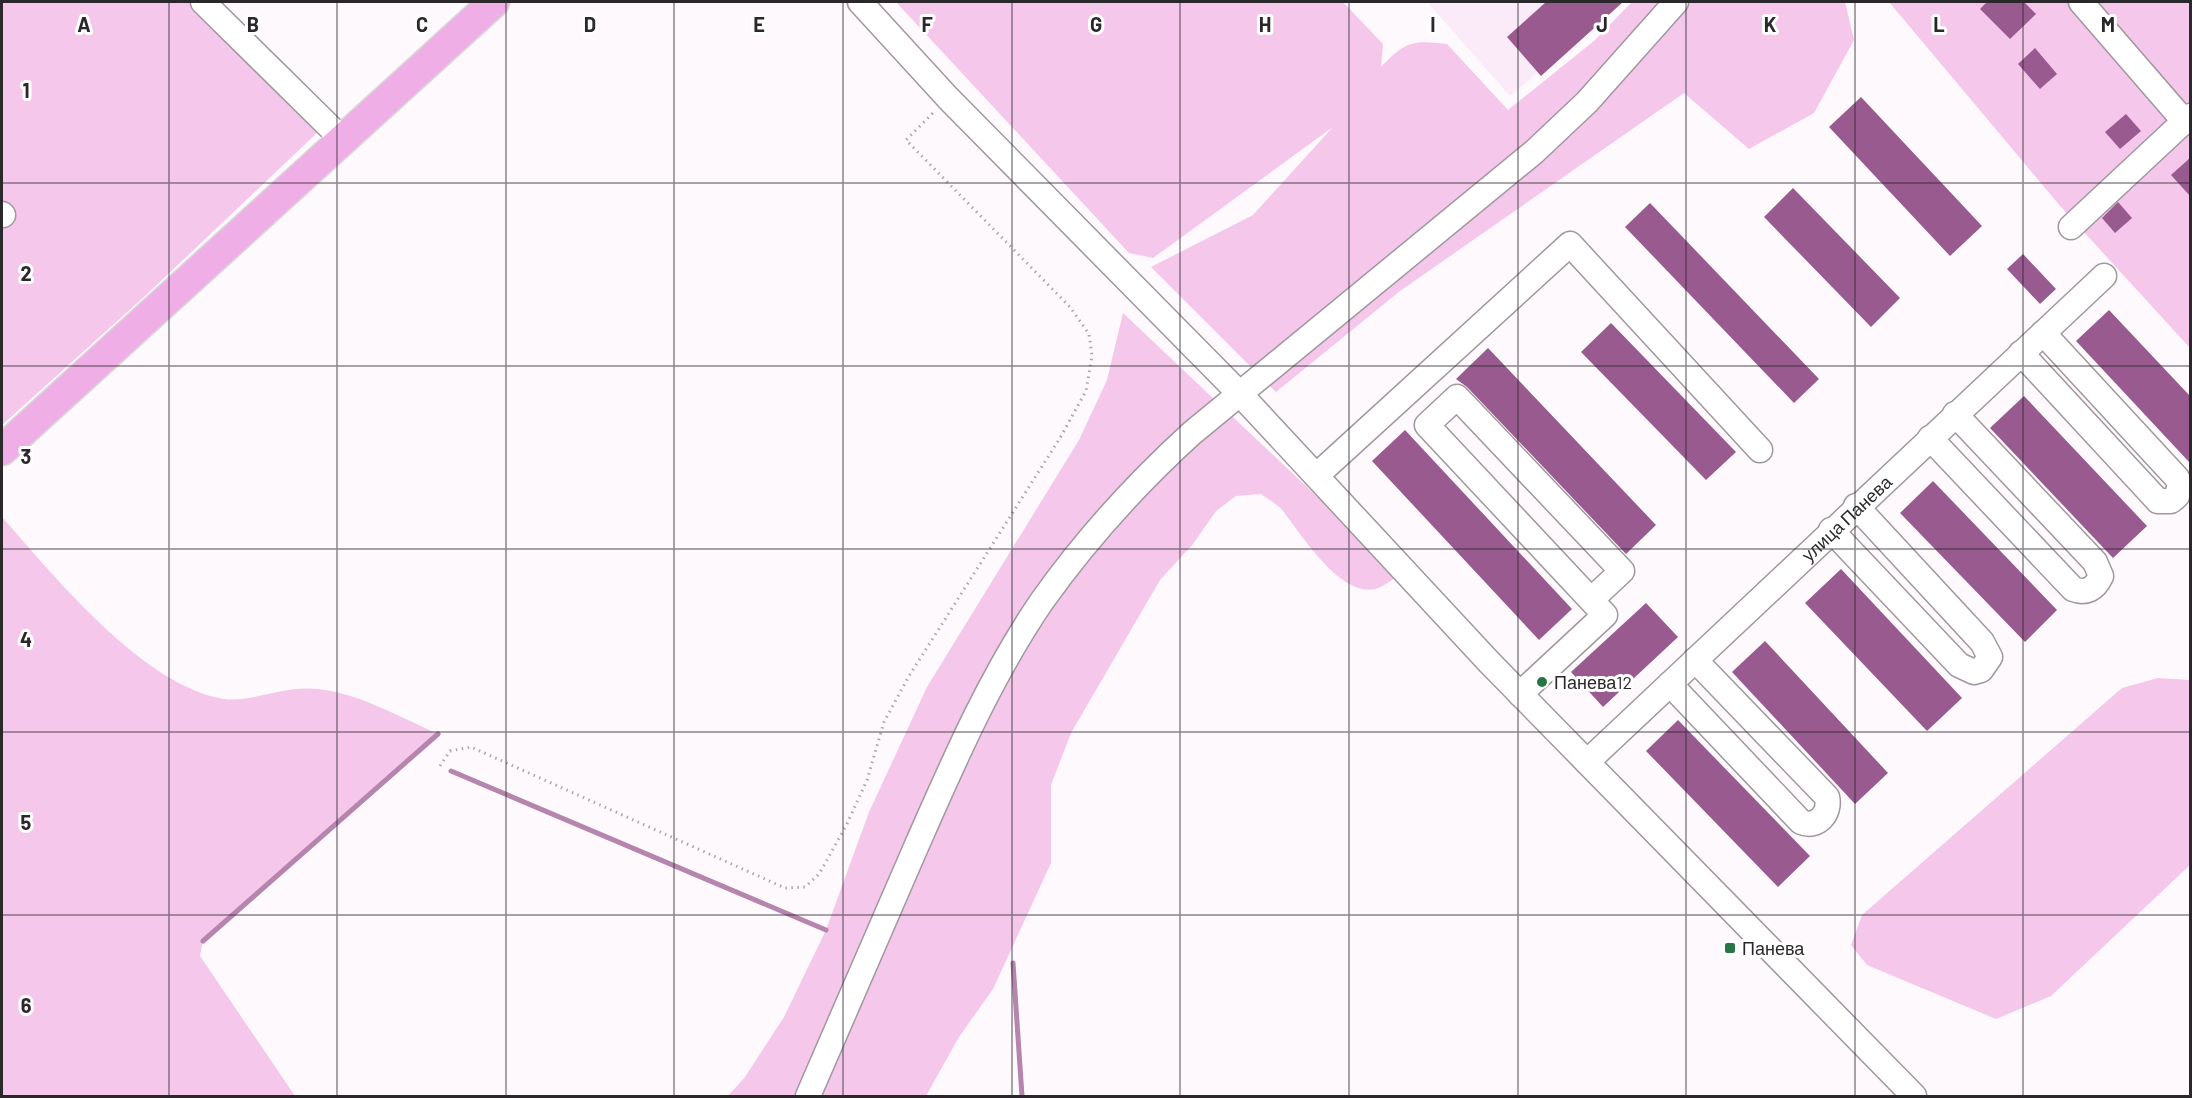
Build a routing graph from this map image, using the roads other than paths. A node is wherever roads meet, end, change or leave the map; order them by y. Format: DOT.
graph roads {
  1 [pos="203,2"];
  2 [pos="494,2"];
  3 [pos="860,2"];
  4 [pos="1676,2"];
  5 [pos="2080,2"];
  6 [pos="2187,118"];
  7 [pos="342,139"];
  8 [pos="2071,227"];
  9 [pos="2104,276"];
  10 [pos="2043,333"];
  11 [pos="2021,353"];
  12 [pos="1415,383"];
  13 [pos="1240,394"];
  14 [pos="1441,412"];
  15 [pos="1955,414"];
  16 [pos="1930,438"];
  17 [pos="2,450"];
  18 [pos="1760,450"];
  19 [pos="1316,476"];
  20 [pos="1856,506"];
  21 [pos="1831,530"];
  22 [pos="1591,600"];
  23 [pos="1695,660"];
  24 [pos="1670,684"];
  25 [pos="1520,694"];
  26 [pos="1587,762"];
  27 [pos="808,1096"];
  28 [pos="1914,1096"];
  1 -- 7 [label="street"];
  2 -- 7 [label="main road"];
  3 -- 13 [label="street"];
  4 -- 13 [label="street"];
  5 -- 6 [label="street"];
  6 -- 8 [label="street"];
  7 -- 17 [label="main road"];
  9 -- 10 [label="street, улица Панева"];
  10 -- 11 [label="street, улица Панева"];
  10 -- 11 [label="street"];
  11 -- 15 [label="street, улица Панева"];
  12 -- 14 [label="street"];
  12 -- 18 [label="street"];
  12 -- 19 [label="street"];
  13 -- 19 [label="street"];
  13 -- 27 [label="street"];
  14 -- 22 [label="street"];
  14 -- 22 [label="street"];
  15 -- 16 [label="street, улица Панева"];
  15 -- 16 [label="street"];
  16 -- 20 [label="street, улица Панева"];
  19 -- 25 [label="street"];
  20 -- 21 [label="street, улица Панева"];
  20 -- 21 [label="street"];
  21 -- 23 [label="street, улица Панева"];
  22 -- 25 [label="street"];
  23 -- 24 [label="street, улица Панева"];
  23 -- 24 [label="street"];
  24 -- 26 [label="street, улица Панева"];
  25 -- 26 [label="street"];
  26 -- 28 [label="street"];
}
